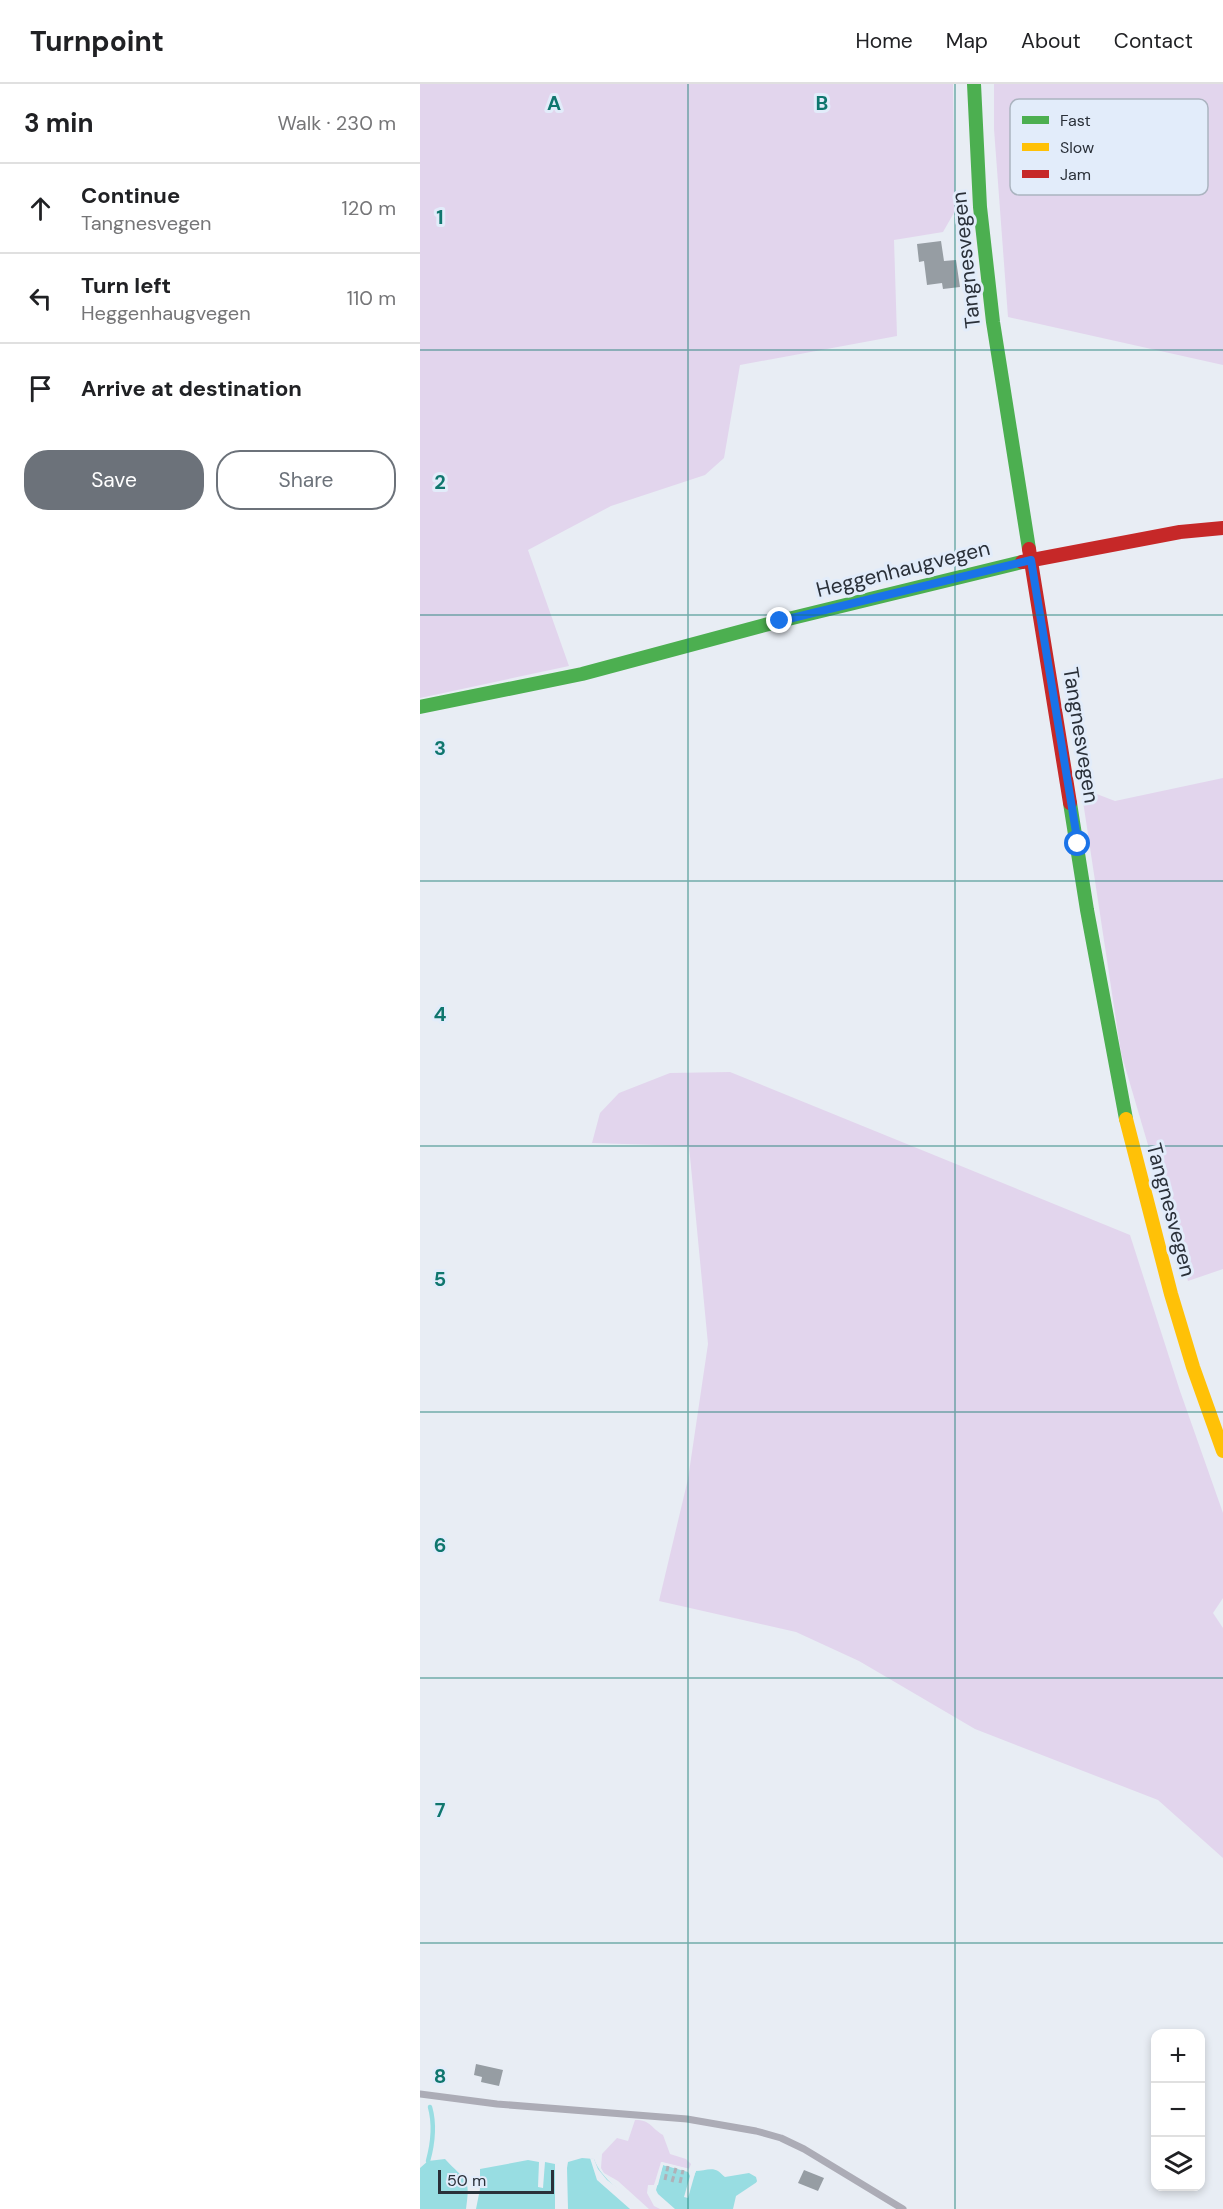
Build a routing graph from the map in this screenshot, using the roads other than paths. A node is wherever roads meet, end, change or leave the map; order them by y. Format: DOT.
graph roads {
  1 [pos="974,84"];
  2 [pos="1223,528"];
  3 [pos="1031,560"];
  4 [pos="420,706"];
  5 [pos="1223,1450"];
  6 [pos="420,2094"];
  7 [pos="903,2209"];
  1 -- 3 [label="main road, Tangnesvegen"];
  2 -- 3 [label="main road, Heggenhaugvegen"];
  3 -- 4 [label="main road, Heggenhaugvegen"];
  3 -- 5 [label="main road, Tangnesvegen"];
  6 -- 7 [label="lane"];
}
